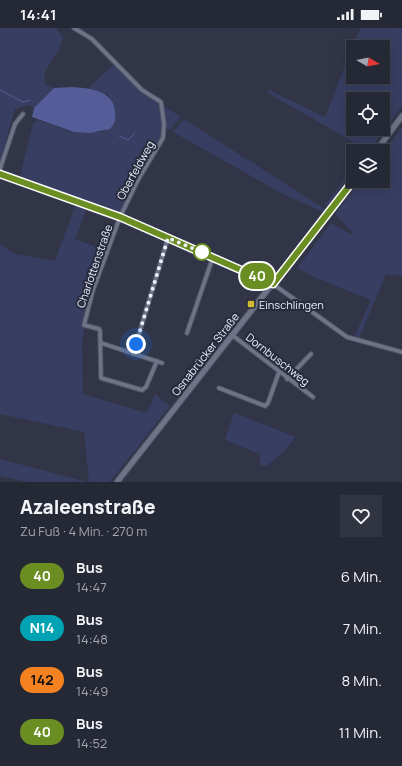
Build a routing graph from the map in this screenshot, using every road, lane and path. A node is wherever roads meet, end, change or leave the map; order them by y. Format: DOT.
graph roads {
  1 [pos="74,28"];
  2 [pos="23,114"];
  3 [pos="402,116"];
  4 [pos="381,144"];
  5 [pos="0,169"];
  6 [pos="0,174"];
  7 [pos="348,188"];
  8 [pos="120,217"];
  9 [pos="168,238"];
  10 [pos="213,257"];
  11 [pos="273,284"];
  12 [pos="187,333"];
  13 [pos="232,335"];
  14 [pos="101,343"];
  15 [pos="402,352"];
  16 [pos="133,354"];
  17 [pos="311,354"];
  18 [pos="157,362"];
  19 [pos="162,363"];
  20 [pos="279,372"];
  21 [pos="287,379"];
  22 [pos="219,388"];
  23 [pos="313,397"];
  24 [pos="117,482"];
  1 -- 8 [label="street, Oberfeldweg"];
  2 -- 5 [label="street"];
  3 -- 4 [label="main road"];
  6 -- 8 [label="main road"];
  7 -- 11 [label="main road, Osnabrücker Straße"];
  8 -- 9 [label="main road"];
  8 -- 14 [label="street, Charlottenstraße"];
  9 -- 10 [label="main road"];
  9 -- 16 [label="street"];
  10 -- 11 [label="main road"];
  10 -- 12 [label="street"];
  11 -- 13 [label="main road, Osnabrücker Straße"];
  11 -- 15 [label="street"];
  13 -- 20 [label="street, Dornbuschweg"];
  13 -- 24 [label="main road, Osnabrücker Straße"];
  14 -- 16 [label="street"];
  14 -- 18 [label="street, Charlottenstraße"];
  16 -- 18 [label="street"];
  17 -- 21 [label="street"];
  18 -- 19 [label="street"];
  20 -- 21 [label="street, Dornbuschweg"];
  20 -- 22 [label="street"];
  21 -- 23 [label="street, Dornbuschweg"];
}
